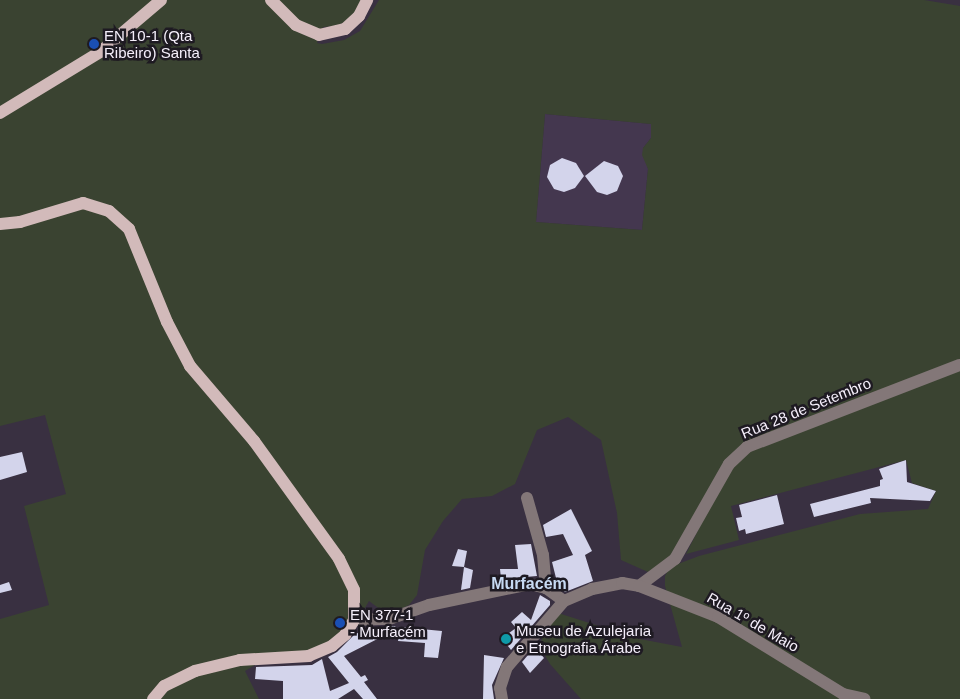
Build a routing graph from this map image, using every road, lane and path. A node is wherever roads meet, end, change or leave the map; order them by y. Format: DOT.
graph roads {
  1 [pos="161,0"];
  2 [pos="270,0"];
  3 [pos="367,0"];
  4 [pos="0,113"];
  5 [pos="0,224"];
  6 [pos="960,365"];
  7 [pos="527,498"];
  8 [pos="639,586"];
  9 [pos="546,588"];
  10 [pos="564,601"];
  11 [pos="354,620"];
  12 [pos="152,699"];
  13 [pos="502,699"];
  14 [pos="864,699"];
  1 -- 4 [label="main road"];
  2 -- 3 [label="main road"];
  5 -- 11 [label="main road"];
  6 -- 8 [label="street, Rua 28 de Setembro"];
  7 -- 9 [label="street"];
  8 -- 10 [label="street, Rua 1º de Maio"];
  8 -- 14 [label="street, Rua 1º de Maio"];
  9 -- 10 [label="street"];
  9 -- 11 [label="street"];
  10 -- 13 [label="street"];
  11 -- 12 [label="main road"];
}
